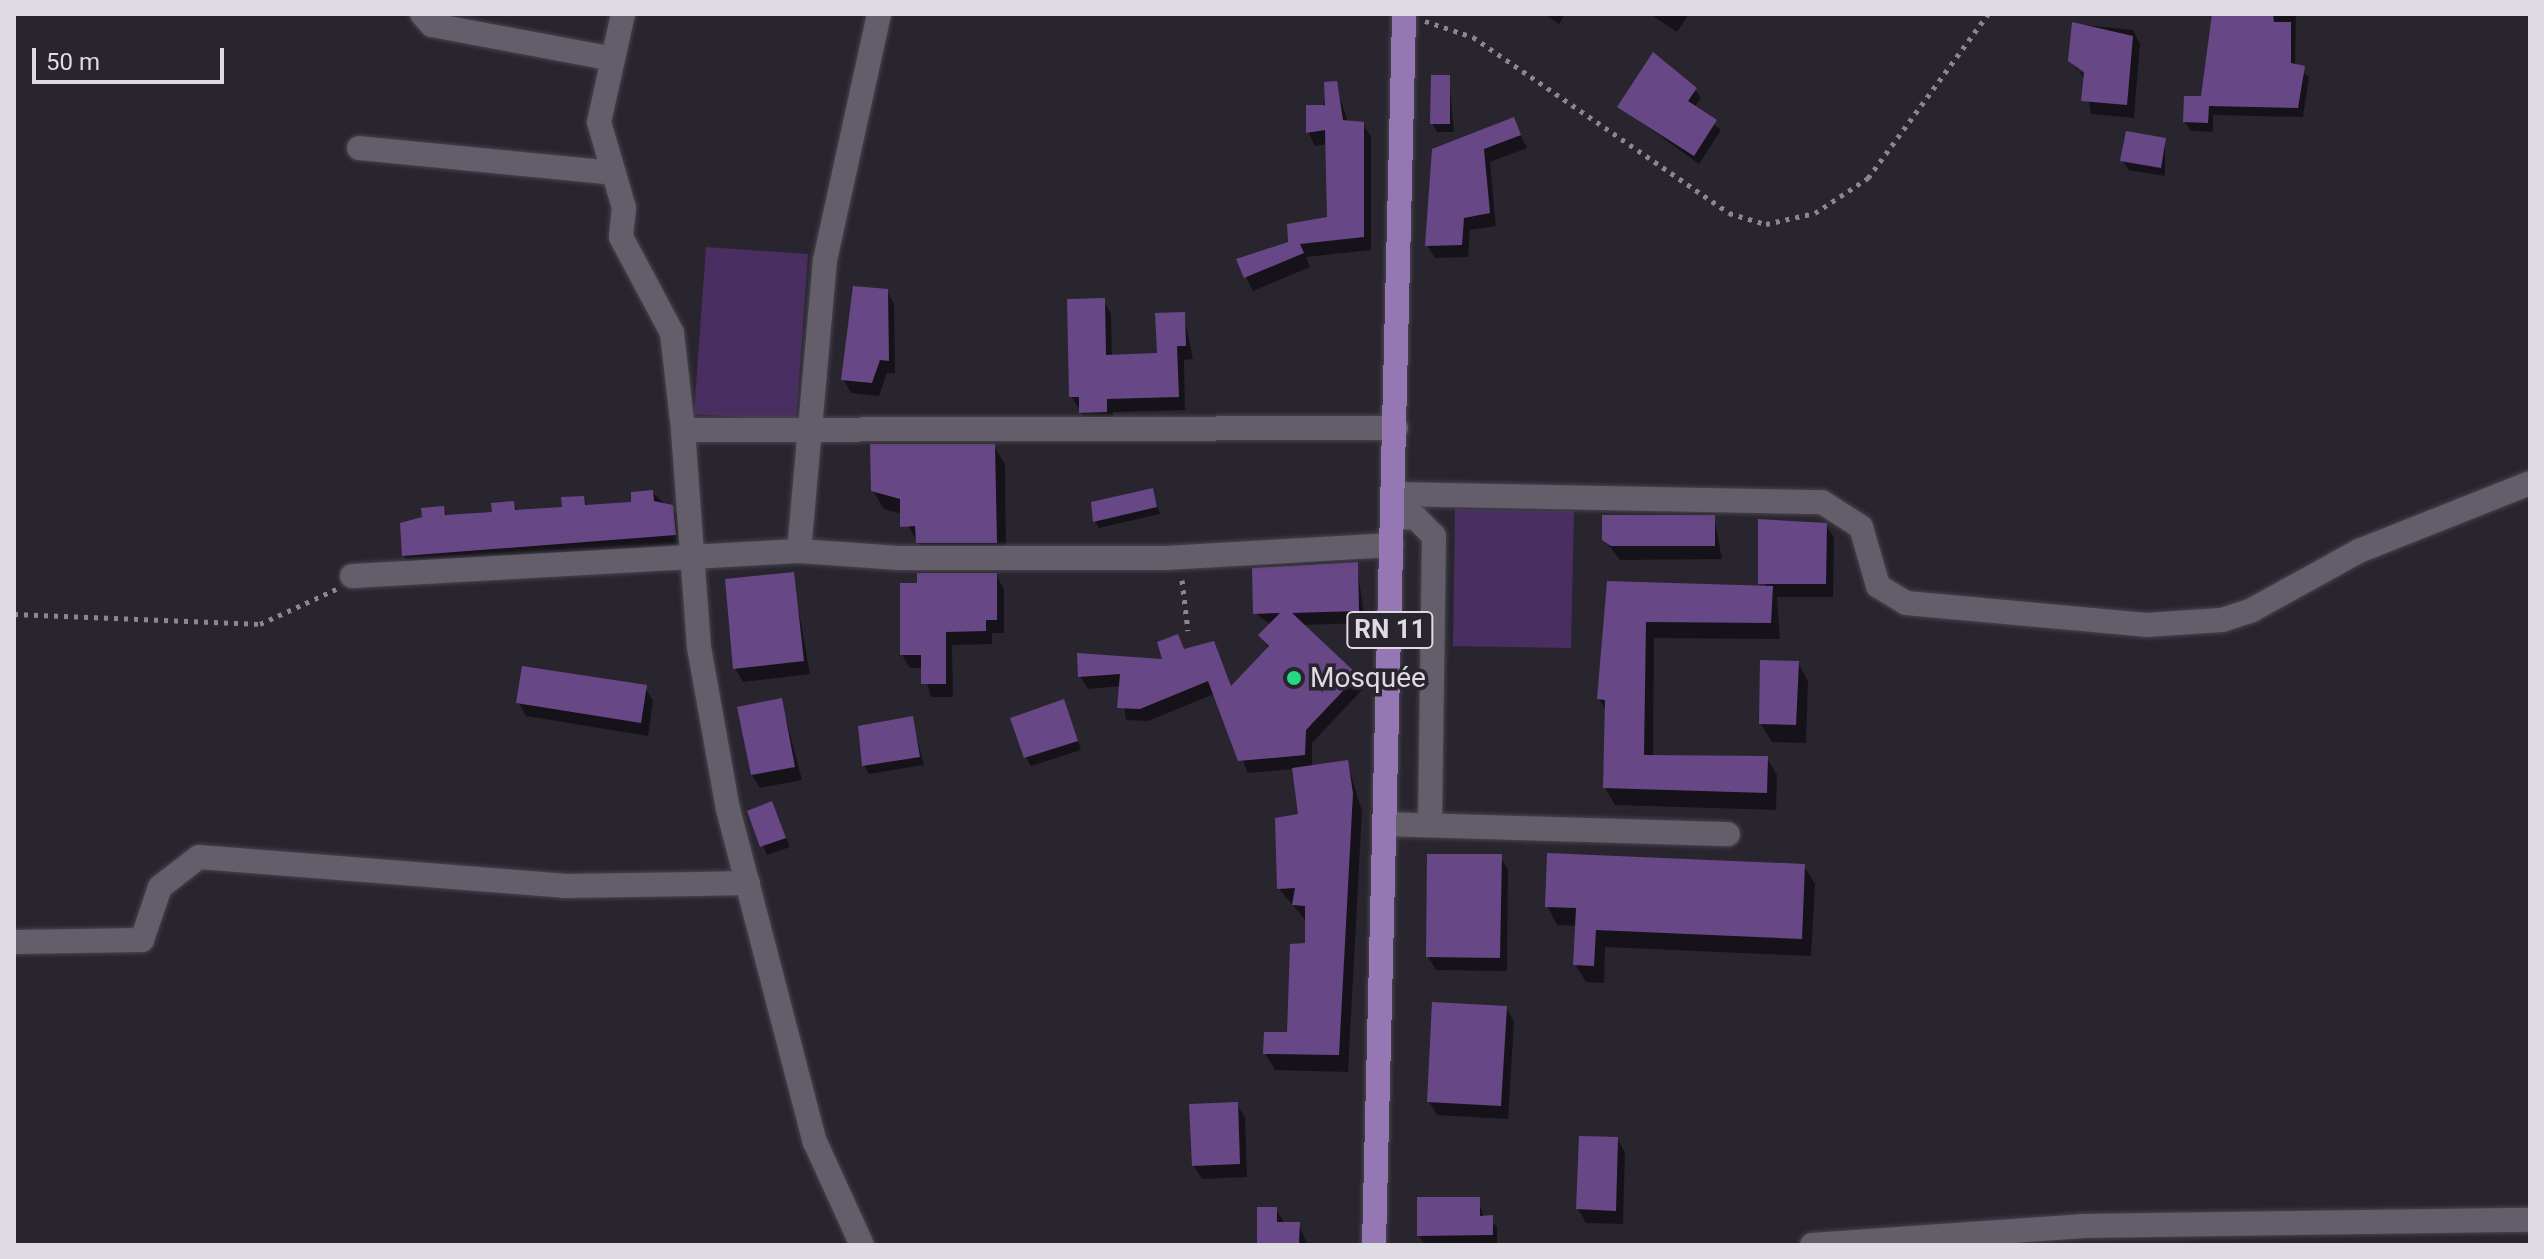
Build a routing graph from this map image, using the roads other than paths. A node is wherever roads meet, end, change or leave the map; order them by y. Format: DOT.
graph roads {
  1 [pos="422,14"];
  2 [pos="623,14"];
  3 [pos="879,14"];
  4 [pos="1404,16"];
  5 [pos="613,59"];
  6 [pos="359,148"];
  7 [pos="614,173"];
  8 [pos="1396,428"];
  9 [pos="806,429"];
  10 [pos="683,430"];
  11 [pos="2530,483"];
  12 [pos="1393,505"];
  13 [pos="1392,545"];
  14 [pos="799,551"];
  15 [pos="694,553"];
  16 [pos="352,576"];
  17 [pos="1385,824"];
  18 [pos="1430,824"];
  19 [pos="1728,834"];
  20 [pos="748,883"];
  21 [pos="14,942"];
  22 [pos="2530,1220"];
  23 [pos="862,1245"];
  24 [pos="1374,1245"];
  25 [pos="1812,1245"];
  1 -- 5 [label="street"];
  2 -- 5 [label="street"];
  3 -- 9 [label="street"];
  4 -- 8 [label="main road, RN 11"];
  5 -- 7 [label="street"];
  6 -- 7 [label="street"];
  7 -- 10 [label="street"];
  8 -- 9 [label="street"];
  8 -- 12 [label="main road, RN 11"];
  9 -- 10 [label="street"];
  9 -- 14 [label="street"];
  10 -- 15 [label="street"];
  11 -- 12 [label="street"];
  12 -- 13 [label="main road, RN 11"];
  12 -- 18 [label="street"];
  13 -- 14 [label="street"];
  13 -- 17 [label="main road, RN 11"];
  14 -- 15 [label="street"];
  15 -- 16 [label="street"];
  15 -- 20 [label="street"];
  17 -- 18 [label="street"];
  17 -- 24 [label="main road, RN 11"];
  18 -- 19 [label="street"];
  20 -- 21 [label="street"];
  20 -- 23 [label="street"];
  22 -- 25 [label="street"];
}
